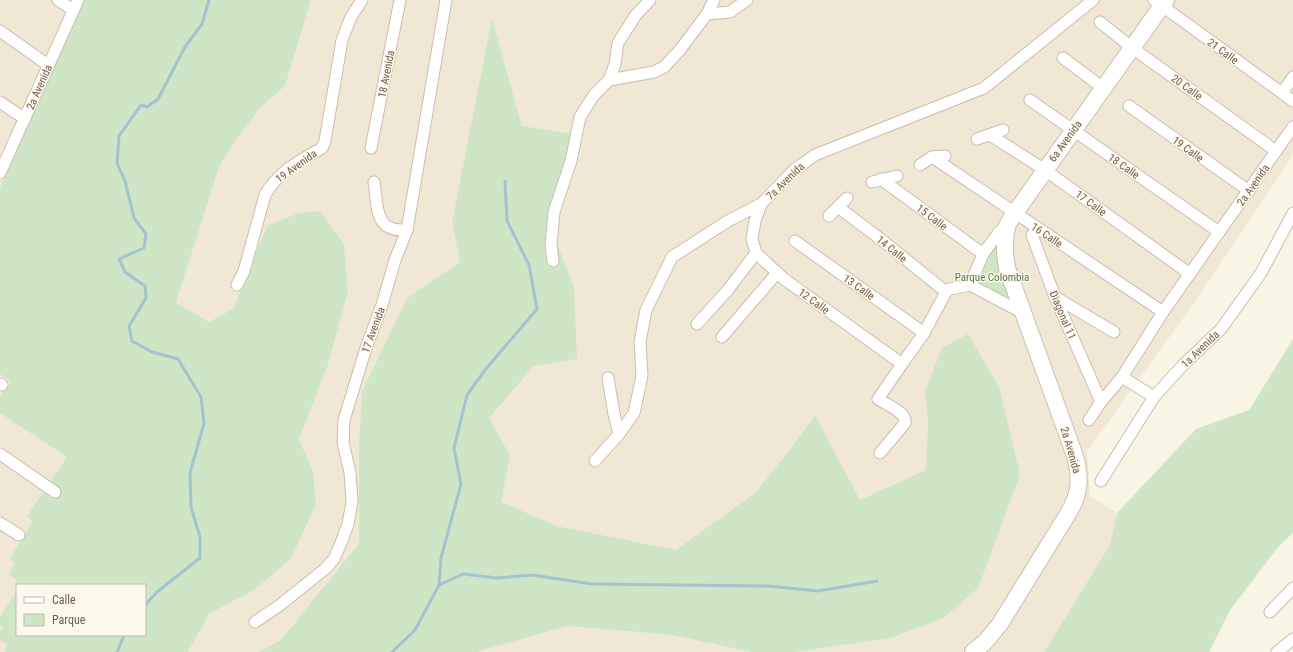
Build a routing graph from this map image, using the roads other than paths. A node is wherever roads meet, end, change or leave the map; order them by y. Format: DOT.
graph roads {
  1 [pos="58,0"];
  2 [pos="362,0"];
  3 [pos="400,0"];
  4 [pos="446,0"];
  5 [pos="650,0"];
  6 [pos="714,0"];
  7 [pos="747,0"];
  8 [pos="1089,1"];
  9 [pos="1161,2"];
  10 [pos="75,5"];
  11 [pos="707,14"];
  12 [pos="1100,22"];
  13 [pos="0,31"];
  14 [pos="1132,47"];
  15 [pos="1063,58"];
  16 [pos="48,65"];
  17 [pos="1293,77"];
  18 [pos="609,80"];
  19 [pos="1103,88"];
  20 [pos="1282,93"];
  21 [pos="1030,100"];
  22 [pos="1293,101"];
  23 [pos="0,102"];
  24 [pos="1129,106"];
  25 [pos="25,119"];
  26 [pos="1293,127"];
  27 [pos="1003,130"];
  28 [pos="1073,130"];
  29 [pos="990,135"];
  30 [pos="977,139"];
  31 [pos="371,148"];
  32 [pos="1276,151"];
  33 [pos="944,156"];
  34 [pos="932,157"];
  35 [pos="920,165"];
  36 [pos="1045,170"];
  37 [pos="0,172"];
  38 [pos="897,176"];
  39 [pos="374,182"];
  40 [pos="1248,191"];
  41 [pos="847,198"];
  42 [pos="761,204"];
  43 [pos="838,207"];
  44 [pos="1293,213"];
  45 [pos="828,216"];
  46 [pos="1011,219"];
  47 [pos="1038,229"];
  48 [pos="408,230"];
  49 [pos="1220,232"];
  50 [pos="794,241"];
  51 [pos="756,253"];
  52 [pos="982,254"];
  53 [pos="553,261"];
  54 [pos="777,272"];
  55 [pos="1190,274"];
  56 [pos="237,285"];
  57 [pos="965,286"];
  58 [pos="946,292"];
  59 [pos="1055,297"];
  60 [pos="1163,312"];
  61 [pos="1025,314"];
  62 [pos="698,324"];
  63 [pos="1114,332"];
  64 [pos="924,333"];
  65 [pos="722,337"];
  66 [pos="902,364"];
  67 [pos="1122,377"];
  68 [pos="608,378"];
  69 [pos="1154,396"];
  70 [pos="1101,402"];
  71 [pos="1089,420"];
  72 [pos="619,434"];
  73 [pos="880,453"];
  74 [pos="0,454"];
  75 [pos="595,461"];
  76 [pos="1101,481"];
  77 [pos="55,492"];
  78 [pos="0,523"];
  79 [pos="19,535"];
  80 [pos="1293,588"];
  81 [pos="1270,612"];
  82 [pos="255,622"];
  83 [pos="1293,638"];
  84 [pos="973,652"];
  85 [pos="1277,652"];
  1 -- 10 [label="street"];
  2 -- 56 [label="street, 19 Avenida"];
  3 -- 31 [label="street, 18 Avenida"];
  4 -- 48 [label="street, 17 Avenida"];
  5 -- 18 [label="street"];
  6 -- 11 [label="street"];
  7 -- 11 [label="street"];
  8 -- 42 [label="street, 7a Avenida"];
  9 -- 14 [label="main road, 6a Avenida"];
  9 -- 20 [label="street, 21 Calle"];
  10 -- 16 [label="street, 2a Avenida"];
  11 -- 18 [label="street"];
  12 -- 14 [label="street, 20 Calle"];
  13 -- 16 [label="street"];
  14 -- 19 [label="main road, 6a Avenida"];
  14 -- 32 [label="street, 20 Calle"];
  15 -- 19 [label="street"];
  16 -- 25 [label="street, 2a Avenida"];
  17 -- 20 [label="street"];
  18 -- 53 [label="street"];
  19 -- 28 [label="main road, 6a Avenida"];
  20 -- 22 [label="street, 21 Calle"];
  21 -- 28 [label="street, 18 Calle"];
  23 -- 25 [label="street"];
  24 -- 40 [label="street, 19 Calle"];
  25 -- 37 [label="street, 2a Avenida"];
  26 -- 32 [label="street, 2a Avenida"];
  27 -- 29 [label="street"];
  28 -- 36 [label="main road, 6a Avenida"];
  28 -- 49 [label="street, 18 Calle"];
  29 -- 30 [label="street"];
  29 -- 36 [label="street, 17 Calle"];
  32 -- 40 [label="street, 2a Avenida"];
  33 -- 34 [label="street"];
  34 -- 35 [label="street"];
  34 -- 46 [label="street, 16 Calle"];
  36 -- 46 [label="main road, 6a Avenida"];
  36 -- 55 [label="street, 17 Calle"];
  38 -- 52 [label="street, 15 Calle"];
  39 -- 48 [label="street"];
  40 -- 49 [label="street, 2a Avenida"];
  41 -- 43 [label="street"];
  42 -- 51 [label="street"];
  42 -- 72 [label="street, 7a Avenida"];
  43 -- 45 [label="street"];
  43 -- 58 [label="street, 14 Calle"];
  44 -- 69 [label="street, 1a Avenida"];
  46 -- 47 [label="street, 16 Calle"];
  46 -- 52 [label="street, 6a Avenida"];
  46 -- 61 [label="main road, 2a Avenida"];
  47 -- 59 [label="street, Diagonal 11"];
  47 -- 60 [label="street, 16 Calle"];
  48 -- 82 [label="street, 17 Avenida"];
  49 -- 55 [label="street, 2a Avenida"];
  50 -- 64 [label="street, 13 Calle"];
  51 -- 54 [label="street, 12 Calle"];
  51 -- 62 [label="street"];
  52 -- 57 [label="street, 6a Avenida"];
  54 -- 65 [label="street"];
  54 -- 66 [label="street, 12 Calle"];
  55 -- 60 [label="street, 2a Avenida"];
  57 -- 58 [label="street"];
  57 -- 61 [label="street"];
  58 -- 64 [label="street"];
  59 -- 63 [label="street"];
  59 -- 70 [label="street, Diagonal 11"];
  60 -- 67 [label="street, 2a Avenida"];
  61 -- 84 [label="main road, 2a Avenida"];
  64 -- 66 [label="street"];
  66 -- 73 [label="street"];
  67 -- 69 [label="street"];
  67 -- 70 [label="street, 2a Avenida"];
  68 -- 72 [label="street"];
  69 -- 76 [label="street, 1a Avenida"];
  70 -- 71 [label="street, 2a Avenida"];
  72 -- 75 [label="street, 7a Avenida"];
  74 -- 77 [label="street"];
  78 -- 79 [label="street"];
  80 -- 81 [label="street"];
  83 -- 85 [label="street"];
}
